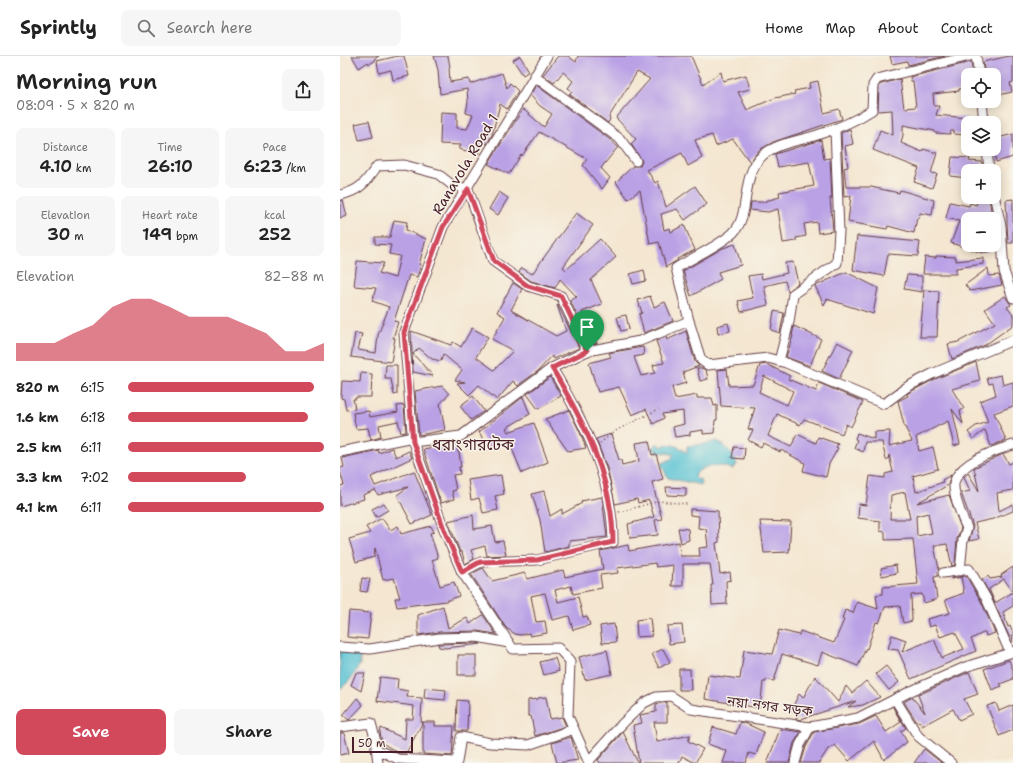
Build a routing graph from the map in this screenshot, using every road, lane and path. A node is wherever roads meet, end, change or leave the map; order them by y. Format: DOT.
graph roads {
  1 [pos="547,56"];
  2 [pos="970,56"];
  3 [pos="976,56"];
  4 [pos="978,68"];
  5 [pos="534,76"];
  6 [pos="835,129"];
  7 [pos="636,161"];
  8 [pos="468,189"];
  9 [pos="340,195"];
  10 [pos="996,204"];
  11 [pos="1013,298"];
  12 [pos="689,321"];
  13 [pos="1013,340"];
  14 [pos="587,351"];
  15 [pos="779,361"];
  16 [pos="552,368"];
  17 [pos="659,409"];
  18 [pos="413,440"];
  19 [pos="1013,444"];
  20 [pos="593,446"];
  21 [pos="340,452"];
  22 [pos="687,504"];
  23 [pos="612,514"];
  24 [pos="960,571"];
  25 [pos="462,572"];
  26 [pos="943,574"];
  27 [pos="509,643"];
  28 [pos="340,647"];
  29 [pos="1011,651"];
  30 [pos="896,699"];
  31 [pos="340,727"];
  32 [pos="810,727"];
  33 [pos="574,730"];
  34 [pos="376,749"];
  35 [pos="589,762"];
  36 [pos="378,763"];
  37 [pos="796,763"];
  38 [pos="951,763"];
  1 -- 5 [label="street, Ranavola Road 1"];
  2 -- 6 [label="street"];
  3 -- 4 [label="street"];
  5 -- 7 [label="street"];
  5 -- 8 [label="street, Ranavola Road 1"];
  6 -- 12 [label="street"];
  6 -- 15 [label="street"];
  8 -- 9 [label="street"];
  8 -- 14 [label="street"];
  8 -- 18 [label="street, Ranavola Road 1"];
  10 -- 11 [label="street"];
  12 -- 14 [label="street"];
  12 -- 15 [label="street"];
  13 -- 15 [label="street"];
  14 -- 16 [label="street"];
  16 -- 18 [label="street"];
  16 -- 20 [label="street"];
  17 -- 20 [label="path"];
  18 -- 21 [label="street"];
  18 -- 25 [label="street, Ranavola Road 1"];
  19 -- 24 [label="street"];
  20 -- 23 [label="street"];
  22 -- 23 [label="path"];
  23 -- 25 [label="street"];
  24 -- 26 [label="street"];
  24 -- 29 [label="street"];
  25 -- 27 [label="street, Ranavola Road 1"];
  27 -- 28 [label="street"];
  27 -- 33 [label="street"];
  29 -- 30 [label="street, নয়া নগর সড়ক"];
  30 -- 32 [label="street, নয়া নগর সড়ক"];
  30 -- 38 [label="street"];
  31 -- 34 [label="street"];
  32 -- 35 [label="street, নয়া নগর সড়ক"];
  32 -- 37 [label="street"];
  33 -- 34 [label="street"];
  33 -- 35 [label="street"];
  34 -- 36 [label="street"];
}
